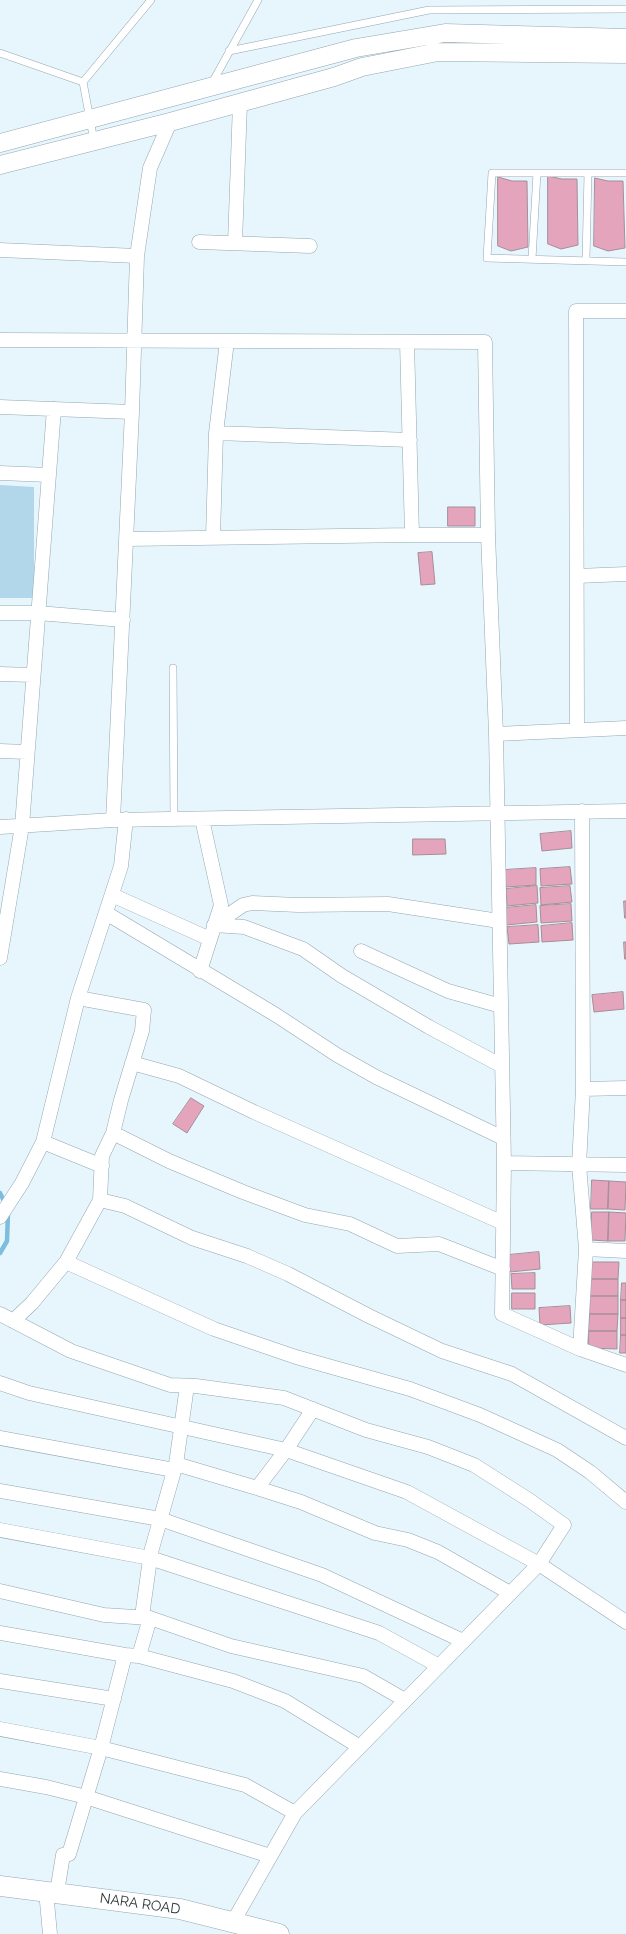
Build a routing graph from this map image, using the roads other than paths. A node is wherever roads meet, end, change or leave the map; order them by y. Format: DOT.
graph roads {
  1 [pos="151,0"];
  2 [pos="258,0"];
  3 [pos="626,10"];
  4 [pos="626,38"];
  5 [pos="229,51"];
  6 [pos="0,53"];
  7 [pos="626,54"];
  8 [pos="83,82"];
  9 [pos="210,87"];
  10 [pos="240,103"];
  11 [pos="90,118"];
  12 [pos="170,122"];
  13 [pos="94,141"];
  14 [pos="0,143"];
  15 [pos="0,166"];
  16 [pos="537,173"];
  17 [pos="588,173"];
  18 [pos="626,173"];
  19 [pos="199,242"];
  20 [pos="235,243"];
  21 [pos="310,246"];
  22 [pos="0,250"];
  23 [pos="137,256"];
  24 [pos="532,259"];
  25 [pos="586,260"];
  26 [pos="626,262"];
  27 [pos="626,311"];
  28 [pos="0,340"];
  29 [pos="134,341"];
  30 [pos="227,341"];
  31 [pos="408,342"];
  32 [pos="0,407"];
  33 [pos="54,409"];
  34 [pos="132,412"];
  35 [pos="216,433"];
  36 [pos="410,440"];
  37 [pos="0,473"];
  38 [pos="48,475"];
  39 [pos="412,535"];
  40 [pos="488,535"];
  41 [pos="213,537"];
  42 [pos="127,539"];
  43 [pos="626,574"];
  44 [pos="576,576"];
  45 [pos="0,613"];
  46 [pos="38,614"];
  47 [pos="123,620"];
  48 [pos="173,668"];
  49 [pos="0,674"];
  50 [pos="33,675"];
  51 [pos="626,728"];
  52 [pos="576,730"];
  53 [pos="496,734"];
  54 [pos="0,751"];
  55 [pos="27,752"];
  56 [pos="626,810"];
  57 [pos="582,811"];
  58 [pos="497,813"];
  59 [pos="174,819"];
  60 [pos="202,819"];
  61 [pos="120,820"];
  62 [pos="22,826"];
  63 [pos="0,827"];
  64 [pos="112,895"];
  65 [pos="106,913"];
  66 [pos="499,921"];
  67 [pos="3,922"];
  68 [pos="214,925"];
  69 [pos="210,940"];
  70 [pos="361,951"];
  71 [pos="0,958"];
  72 [pos="200,971"];
  73 [pos="78,998"];
  74 [pos="501,1006"];
  75 [pos="132,1063"];
  76 [pos="502,1066"];
  77 [pos="583,1088"];
  78 [pos="626,1088"];
  79 [pos="113,1133"];
  80 [pos="503,1138"];
  81 [pos="43,1142"];
  82 [pos="504,1163"];
  83 [pos="579,1164"];
  84 [pos="626,1165"];
  85 [pos="102,1166"];
  86 [pos="100,1200"];
  87 [pos="0,1217"];
  88 [pos="503,1224"];
  89 [pos="586,1249"];
  90 [pos="626,1251"];
  91 [pos="66,1262"];
  92 [pos="503,1269"];
  93 [pos="0,1314"];
  94 [pos="13,1320"];
  95 [pos="580,1349"];
  96 [pos="626,1365"];
  97 [pos="0,1383"];
  98 [pos="187,1386"];
  99 [pos="313,1409"];
  100 [pos="181,1426"];
  101 [pos="0,1438"];
  102 [pos="626,1438"];
  103 [pos="286,1450"];
  104 [pos="175,1467"];
  105 [pos="257,1488"];
  106 [pos="0,1491"];
  107 [pos="626,1502"];
  108 [pos="160,1519"];
  109 [pos="0,1530"];
  110 [pos="150,1558"];
  111 [pos="539,1564"];
  112 [pos="0,1591"];
  113 [pos="510,1593"];
  114 [pos="150,1618"];
  115 [pos="626,1622"];
  116 [pos="0,1633"];
  117 [pos="463,1641"];
  118 [pos="132,1656"];
  119 [pos="439,1666"];
  120 [pos="0,1681"];
  121 [pos="114,1700"];
  122 [pos="405,1700"];
  123 [pos="0,1729"];
  124 [pos="360,1747"];
  125 [pos="101,1748"];
  126 [pos="0,1779"];
  127 [pos="86,1797"];
  128 [pos="295,1813"];
  129 [pos="270,1856"];
  130 [pos="0,1886"];
  131 [pos="52,1892"];
  132 [pos="232,1922"];
  133 [pos="50,1934"];
  134 [pos="279,1934"];
  1 -- 8 [label="lane"];
  2 -- 5 [label="lane"];
  3 -- 5 [label="lane"];
  4 -- 9 [label="street"];
  5 -- 9 [label="lane"];
  6 -- 8 [label="lane"];
  7 -- 10 [label="street"];
  8 -- 11 [label="lane"];
  9 -- 11 [label="street"];
  10 -- 12 [label="street"];
  10 -- 20 [label="street"];
  11 -- 13 [label="lane"];
  11 -- 14 [label="street"];
  12 -- 13 [label="street"];
  12 -- 23 [label="street"];
  13 -- 15 [label="street"];
  16 -- 17 [label="lane"];
  16 -- 24 [label="lane"];
  16 -- 24 [label="lane"];
  17 -- 18 [label="lane"];
  17 -- 25 [label="lane"];
  19 -- 20 [label="street"];
  20 -- 21 [label="street"];
  22 -- 23 [label="street"];
  23 -- 29 [label="street"];
  24 -- 25 [label="lane"];
  25 -- 26 [label="lane"];
  27 -- 44 [label="street"];
  28 -- 29 [label="street"];
  29 -- 30 [label="street"];
  29 -- 34 [label="street"];
  30 -- 31 [label="street"];
  30 -- 35 [label="street"];
  31 -- 36 [label="street"];
  31 -- 40 [label="street"];
  32 -- 33 [label="street"];
  33 -- 34 [label="street"];
  33 -- 38 [label="street"];
  34 -- 42 [label="street"];
  35 -- 36 [label="street"];
  35 -- 41 [label="street"];
  36 -- 39 [label="street"];
  37 -- 38 [label="street"];
  38 -- 46 [label="street"];
  39 -- 40 [label="street"];
  39 -- 41 [label="street"];
  40 -- 53 [label="street"];
  41 -- 42 [label="street"];
  42 -- 47 [label="street"];
  43 -- 44 [label="street"];
  44 -- 52 [label="street"];
  45 -- 46 [label="street"];
  46 -- 47 [label="street"];
  46 -- 50 [label="street"];
  47 -- 61 [label="street"];
  48 -- 59 [label="lane"];
  49 -- 50 [label="street"];
  50 -- 55 [label="street"];
  51 -- 52 [label="street"];
  52 -- 53 [label="street"];
  53 -- 58 [label="street"];
  54 -- 55 [label="street"];
  55 -- 62 [label="street"];
  56 -- 57 [label="street"];
  57 -- 58 [label="street"];
  57 -- 77 [label="street"];
  58 -- 60 [label="street"];
  58 -- 66 [label="street"];
  59 -- 60 [label="street"];
  59 -- 61 [label="street"];
  60 -- 68 [label="street"];
  61 -- 62 [label="street"];
  61 -- 64 [label="street"];
  62 -- 63 [label="street"];
  62 -- 67 [label="street"];
  64 -- 65 [label="street"];
  64 -- 69 [label="street"];
  65 -- 72 [label="street"];
  65 -- 73 [label="street"];
  66 -- 68 [label="street"];
  66 -- 74 [label="street"];
  67 -- 71 [label="street"];
  68 -- 69 [label="street"];
  68 -- 76 [label="street"];
  69 -- 72 [label="street"];
  70 -- 74 [label="street"];
  72 -- 80 [label="street"];
  73 -- 75 [label="street"];
  73 -- 81 [label="street"];
  74 -- 76 [label="street"];
  75 -- 79 [label="street"];
  75 -- 88 [label="street"];
  76 -- 80 [label="street"];
  77 -- 78 [label="street"];
  77 -- 83 [label="street"];
  79 -- 85 [label="street"];
  79 -- 92 [label="street"];
  80 -- 82 [label="street"];
  81 -- 85 [label="street"];
  81 -- 87 [label="street"];
  82 -- 83 [label="street"];
  82 -- 88 [label="street"];
  83 -- 84 [label="street"];
  83 -- 89 [label="street"];
  85 -- 86 [label="street"];
  86 -- 91 [label="street"];
  86 -- 102 [label="street"];
  88 -- 92 [label="street"];
  89 -- 90 [label="street"];
  89 -- 95 [label="street"];
  91 -- 94 [label="street"];
  91 -- 107 [label="street"];
  92 -- 95 [label="street"];
  93 -- 94 [label="street"];
  94 -- 98 [label="street"];
  95 -- 96 [label="street"];
  97 -- 100 [label="street"];
  98 -- 99 [label="street"];
  98 -- 100 [label="street"];
  99 -- 103 [label="street"];
  99 -- 111 [label="street"];
  100 -- 103 [label="street"];
  100 -- 104 [label="street"];
  101 -- 104 [label="street"];
  103 -- 105 [label="street"];
  103 -- 111 [label="street"];
  104 -- 105 [label="street"];
  104 -- 108 [label="street"];
  105 -- 113 [label="street"];
  106 -- 108 [label="street"];
  108 -- 110 [label="street"];
  108 -- 117 [label="street"];
  109 -- 110 [label="street"];
  110 -- 114 [label="street"];
  110 -- 119 [label="street"];
  111 -- 113 [label="street"];
  111 -- 115 [label="street"];
  112 -- 114 [label="street"];
  113 -- 117 [label="street"];
  114 -- 118 [label="street"];
  114 -- 122 [label="street"];
  116 -- 118 [label="street"];
  117 -- 119 [label="street"];
  118 -- 121 [label="street"];
  118 -- 124 [label="street"];
  119 -- 122 [label="street"];
  120 -- 121 [label="street"];
  121 -- 125 [label="street"];
  122 -- 124 [label="street"];
  123 -- 125 [label="street"];
  124 -- 128 [label="street"];
  125 -- 127 [label="street"];
  125 -- 128 [label="street"];
  126 -- 127 [label="street"];
  127 -- 129 [label="street"];
  127 -- 131 [label="street"];
  128 -- 129 [label="street"];
  129 -- 132 [label="street"];
  130 -- 131 [label="main road, NARA ROAD"];
  131 -- 132 [label="main road, NARA ROAD"];
  131 -- 133 [label="street"];
  132 -- 134 [label="main road, NARA ROAD"];
}
